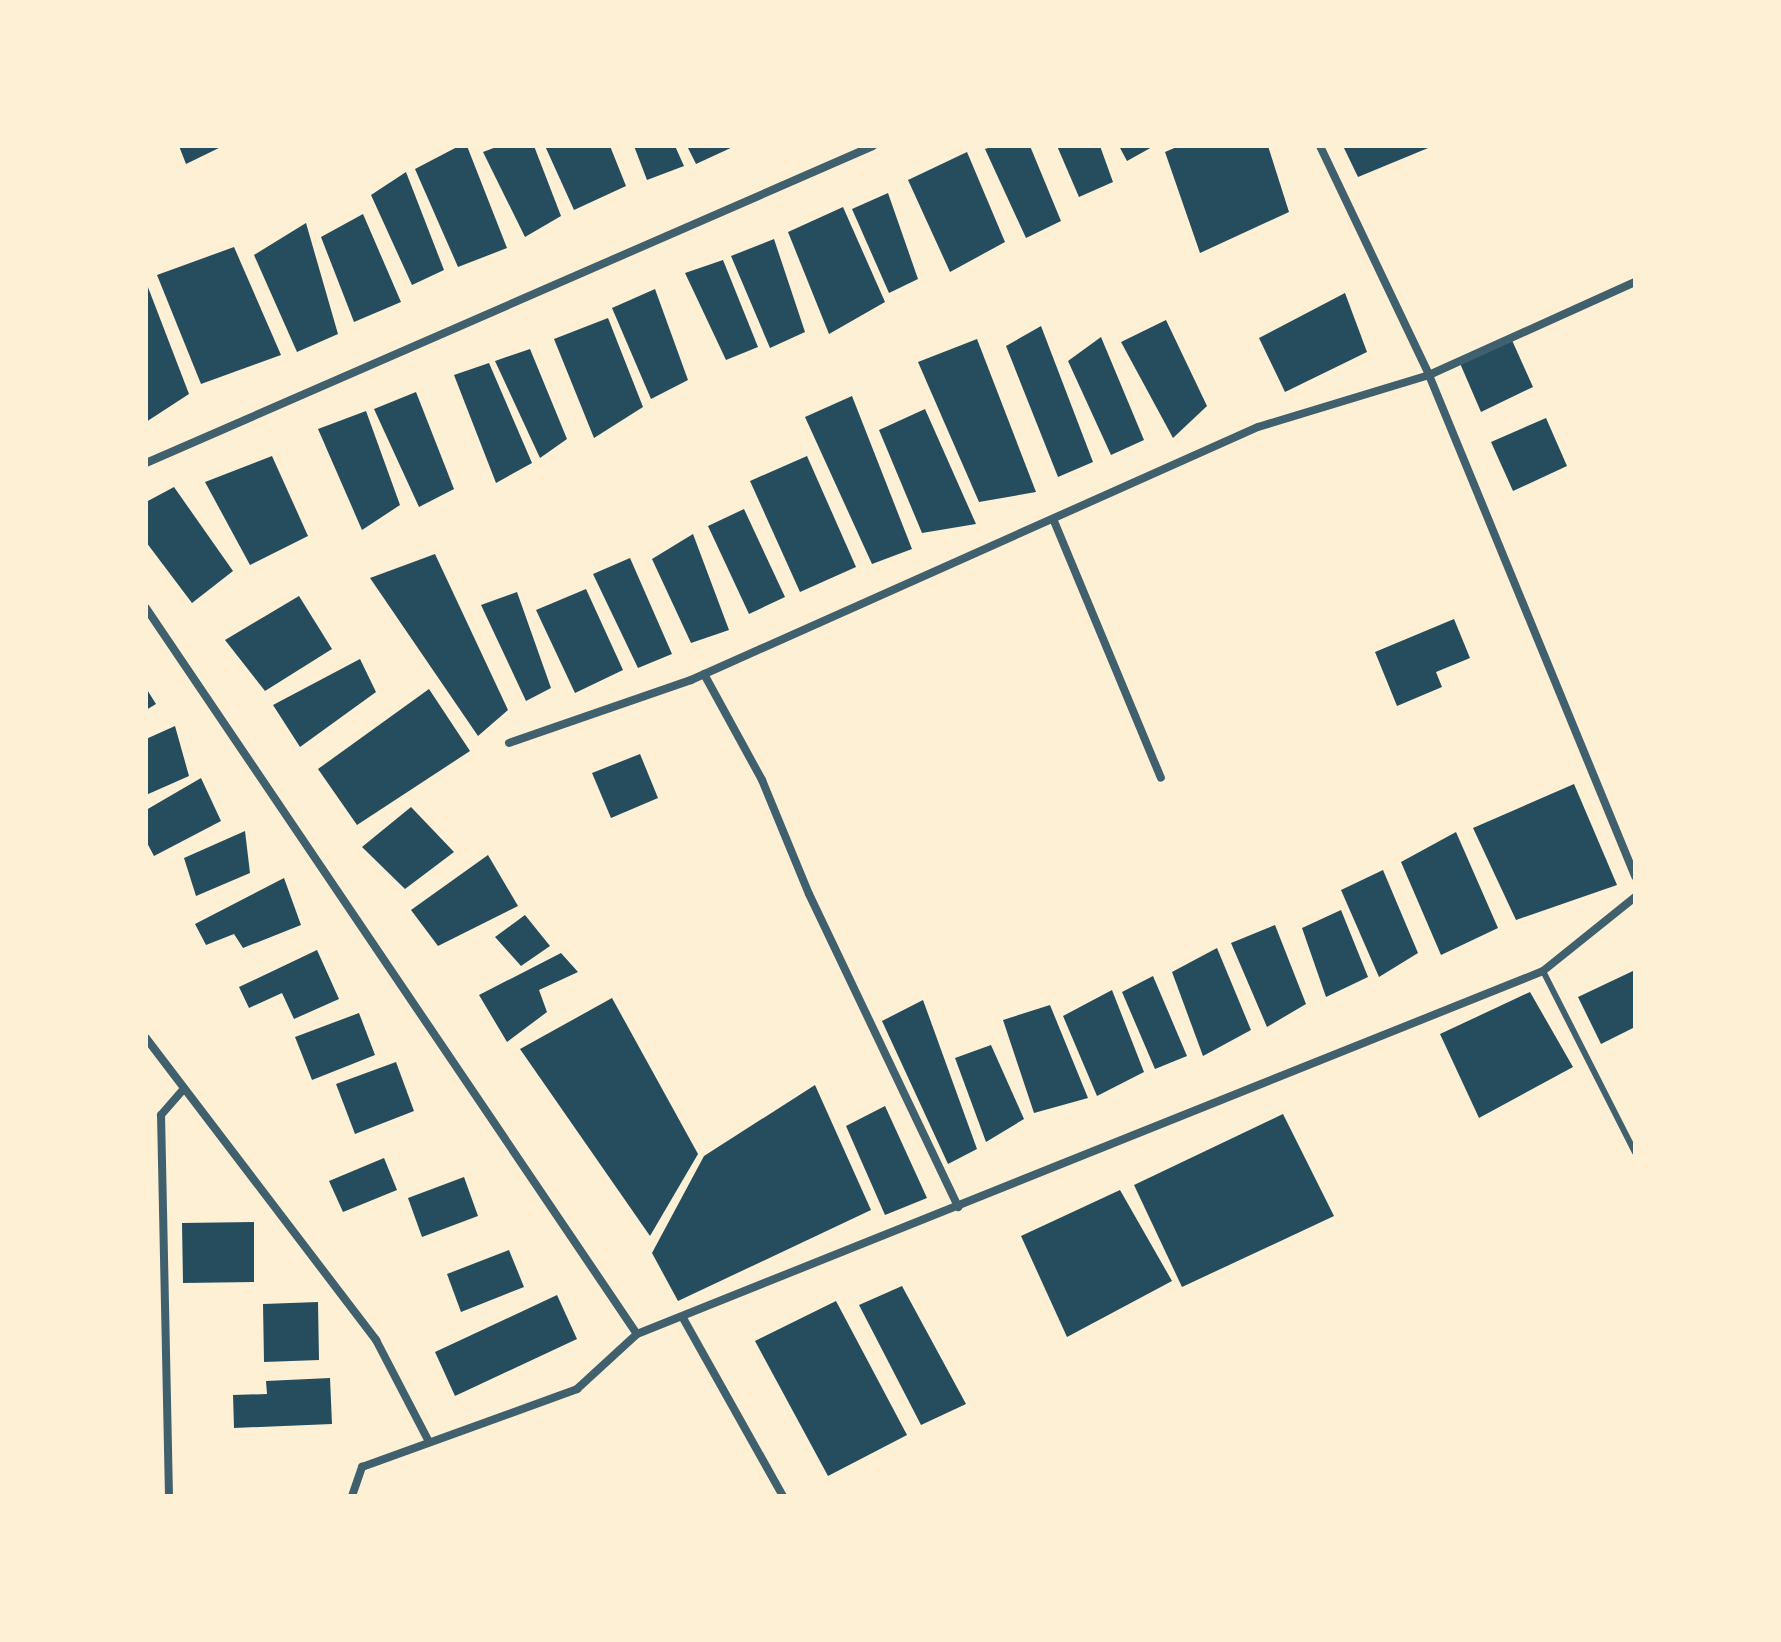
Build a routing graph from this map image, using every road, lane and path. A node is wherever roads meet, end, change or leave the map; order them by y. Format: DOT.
graph roads {
  1 [pos="873,146"];
  2 [pos="1320,146"];
  3 [pos="1635,282"];
  4 [pos="1429,375"];
  5 [pos="146,463"];
  6 [pos="1054,521"];
  7 [pos="146,608"];
  8 [pos="704,674"];
  9 [pos="509,743"];
  10 [pos="1161,778"];
  11 [pos="1635,876"];
  12 [pos="1635,897"];
  13 [pos="1543,971"];
  14 [pos="146,1038"];
  15 [pos="184,1089"];
  16 [pos="1635,1152"];
  17 [pos="958,1207"];
  18 [pos="683,1318"];
  19 [pos="637,1334"];
  20 [pos="428,1440"];
  21 [pos="169,1496"];
  22 [pos="352,1496"];
  23 [pos="783,1496"];
  1 -- 5 [label="street"];
  2 -- 4 [label="street"];
  3 -- 4 [label="street"];
  4 -- 6 [label="street"];
  4 -- 11 [label="street"];
  6 -- 8 [label="street"];
  6 -- 10 [label="street"];
  7 -- 19 [label="street"];
  8 -- 9 [label="street"];
  8 -- 17 [label="street"];
  12 -- 13 [label="street"];
  13 -- 16 [label="lane"];
  13 -- 17 [label="street"];
  14 -- 15 [label="street"];
  15 -- 20 [label="street"];
  15 -- 21 [label="street"];
  17 -- 18 [label="street"];
  18 -- 19 [label="street"];
  18 -- 23 [label="street"];
  19 -- 20 [label="street"];
  20 -- 22 [label="street"];
}
